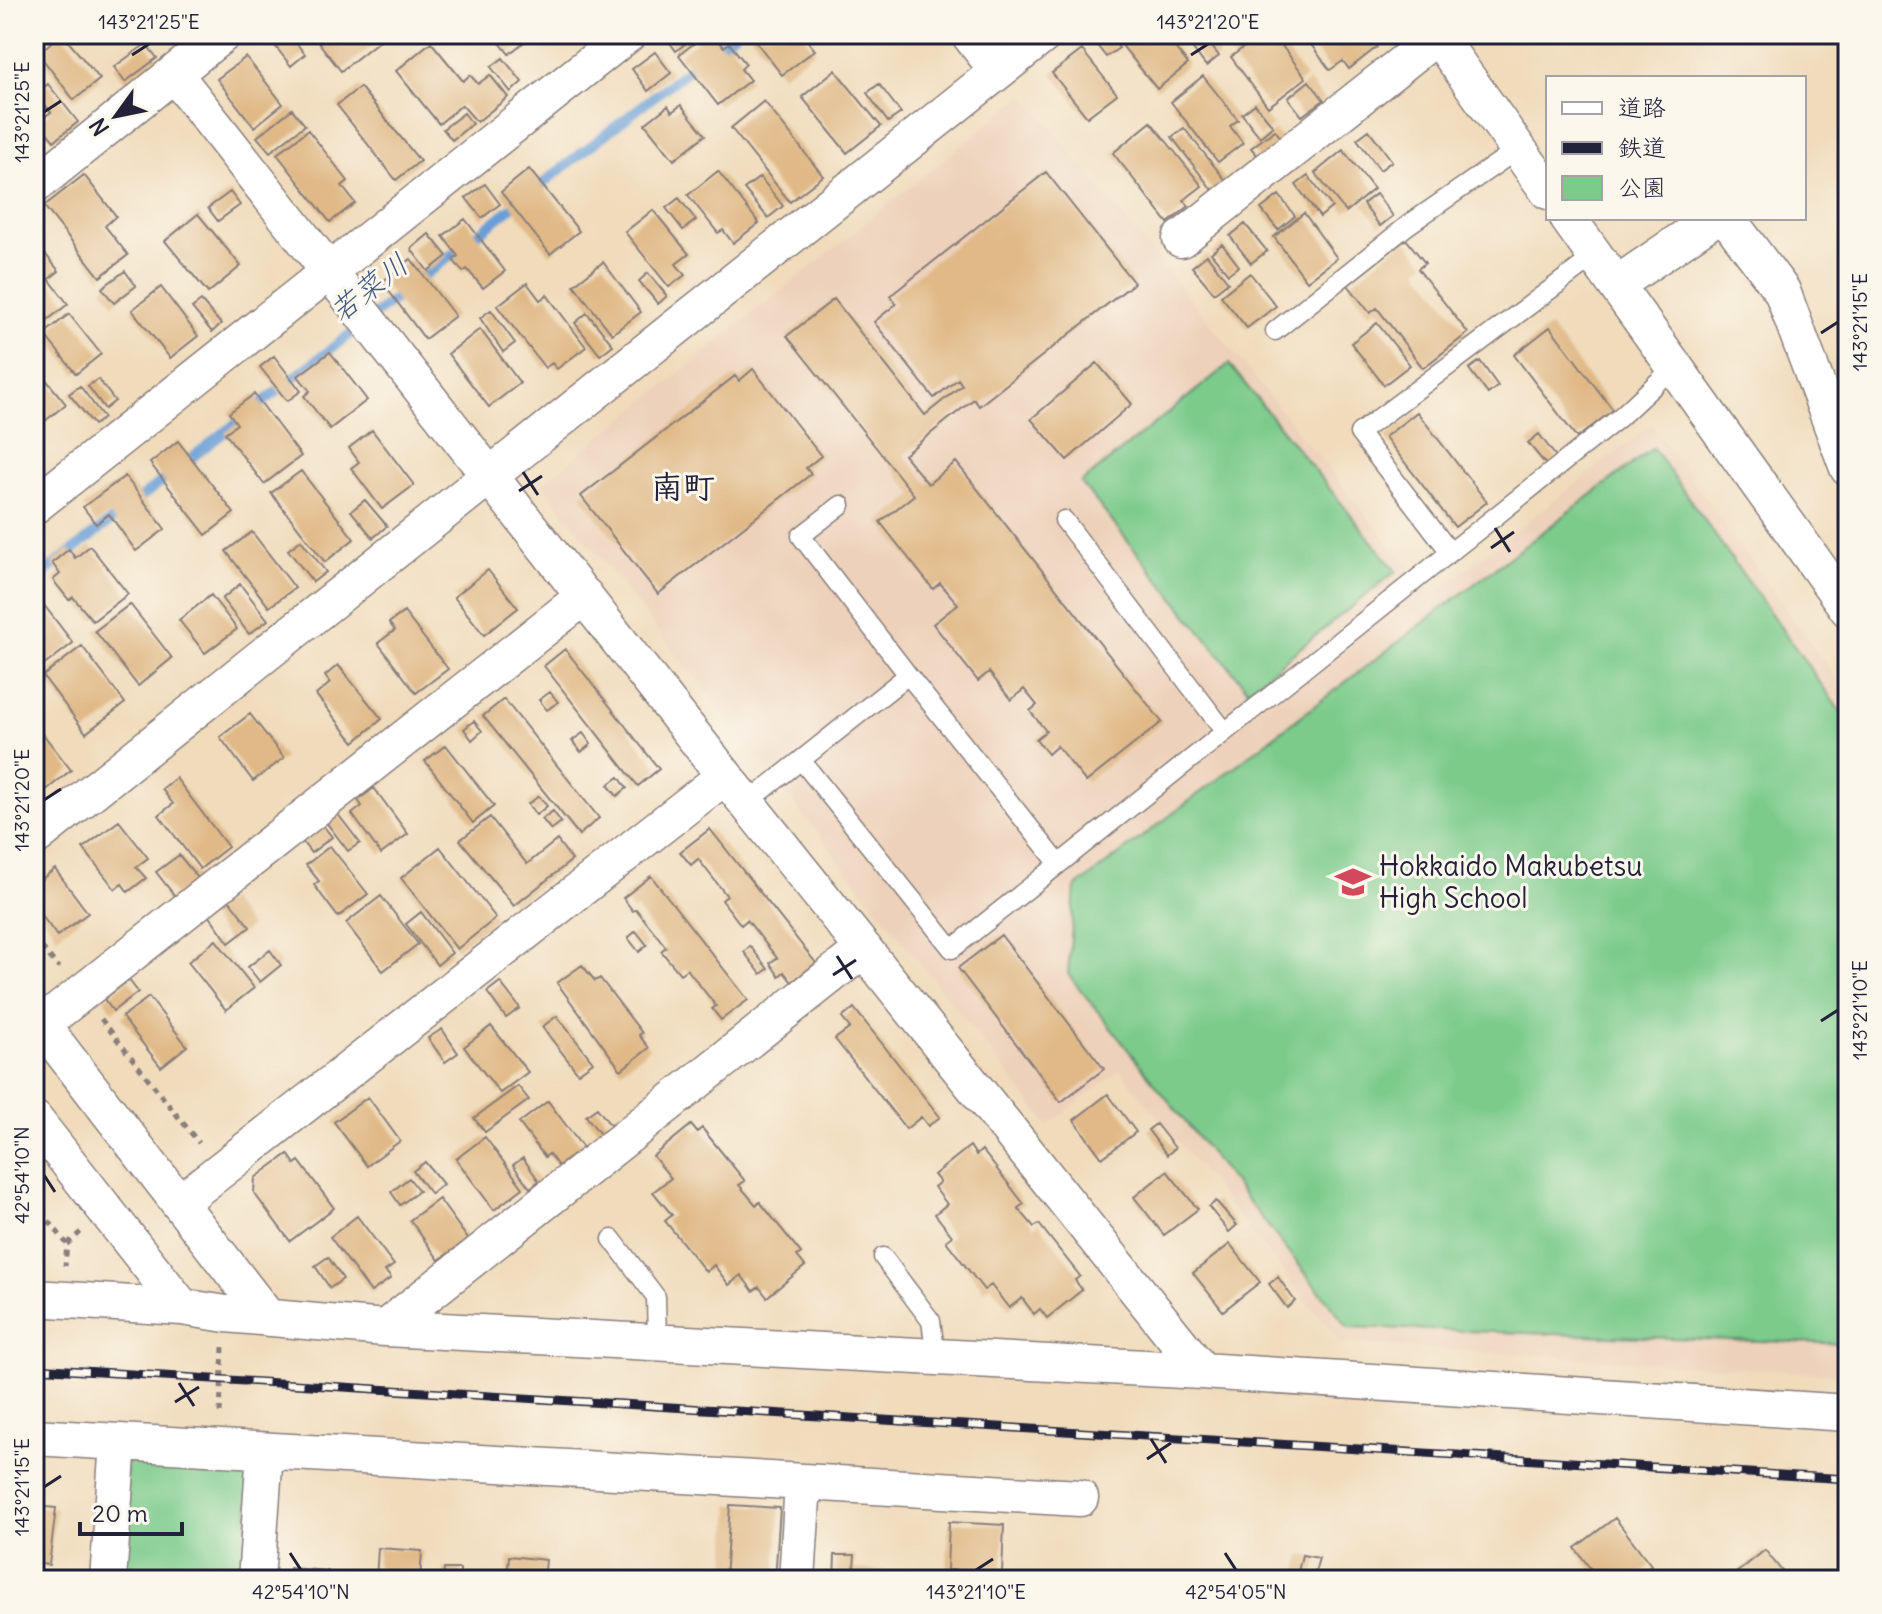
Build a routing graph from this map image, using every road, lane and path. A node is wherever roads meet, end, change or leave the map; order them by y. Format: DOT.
graph roads {
  1 [pos="223,34"];
  2 [pos="628,34"];
  3 [pos="969,34"];
  4 [pos="1045,34"];
  5 [pos="1437,35"];
  6 [pos="182,55"];
  7 [pos="998,71"];
  8 [pos="1518,149"];
  9 [pos="34,186"];
  10 [pos="1546,188"];
  11 [pos="1569,220"];
  12 [pos="1710,220"];
  13 [pos="1729,220"];
  14 [pos="1181,239"];
  15 [pos="328,271"];
  16 [pos="1606,271"];
  17 [pos="1275,331"];
  18 [pos="1675,366"];
  19 [pos="1848,468"];
  20 [pos="491,476"];
  21 [pos="841,505"];
  22 [pos="34,506"];
  23 [pos="1064,520"];
  24 [pos="1450,552"];
  25 [pos="585,596"];
  26 [pos="1848,609"];
  27 [pos="908,675"];
  28 [pos="1225,732"];
  29 [pos="801,760"];
  30 [pos="736,790"];
  31 [pos="34,838"];
  32 [pos="1059,864"];
  33 [pos="34,938"];
  34 [pos="864,949"];
  35 [pos="81,993"];
  36 [pos="38,1020"];
  37 [pos="34,1119"];
  38 [pos="221,1170"];
  39 [pos="34,1202"];
  40 [pos="180,1202"];
  41 [pos="612,1239"];
  42 [pos="883,1257"];
  43 [pos="48,1298"];
  44 [pos="182,1307"];
  45 [pos="226,1314"];
  46 [pos="268,1318"];
  47 [pos="385,1328"];
  48 [pos="657,1343"];
  49 [pos="936,1357"];
  50 [pos="1202,1371"];
  51 [pos="1848,1413"];
  52 [pos="34,1437"];
  53 [pos="118,1443"];
  54 [pos="219,1450"];
  55 [pos="265,1451"];
  56 [pos="803,1483"];
  57 [pos="1080,1498"];
  58 [pos="108,1580"];
  59 [pos="256,1580"];
  60 [pos="797,1580"];
  1 -- 6 [label="street"];
  2 -- 15 [label="street"];
  3 -- 7 [label="street"];
  4 -- 7 [label="street"];
  5 -- 8 [label="street"];
  5 -- 14 [label="street"];
  6 -- 9 [label="street"];
  6 -- 15 [label="street"];
  7 -- 20 [label="street"];
  8 -- 10 [label="street"];
  8 -- 17 [label="lane"];
  11 -- 16 [label="street"];
  12 -- 16 [label="street"];
  13 -- 19 [label="street"];
  15 -- 20 [label="street"];
  15 -- 22 [label="street"];
  16 -- 18 [label="street"];
  16 -- 24 [label="lane"];
  18 -- 24 [label="lane"];
  18 -- 26 [label="street"];
  20 -- 25 [label="street"];
  20 -- 31 [label="street"];
  21 -- 27 [label="lane"];
  23 -- 28 [label="lane"];
  24 -- 28 [label="lane"];
  25 -- 30 [label="street"];
  25 -- 35 [label="street"];
  27 -- 29 [label="lane"];
  27 -- 32 [label="lane"];
  28 -- 32 [label="lane"];
  29 -- 30 [label="lane"];
  29 -- 32 [label="lane"];
  30 -- 34 [label="street"];
  30 -- 38 [label="street"];
  33 -- 35 [label="path"];
  34 -- 47 [label="street"];
  34 -- 50 [label="street"];
  35 -- 36 [label="street"];
  35 -- 38 [label="path"];
  36 -- 40 [label="street"];
  37 -- 44 [label="street"];
  38 -- 40 [label="street"];
  39 -- 43 [label="path"];
  40 -- 46 [label="street"];
  41 -- 48 [label="lane"];
  42 -- 49 [label="lane"];
  43 -- 44 [label="street"];
  44 -- 45 [label="street"];
  45 -- 46 [label="street"];
  45 -- 54 [label="path"];
  46 -- 47 [label="street"];
  47 -- 48 [label="street"];
  48 -- 49 [label="street"];
  49 -- 50 [label="street"];
  50 -- 51 [label="street"];
  52 -- 53 [label="street"];
  53 -- 54 [label="street"];
  53 -- 58 [label="street"];
  54 -- 55 [label="street"];
  55 -- 56 [label="street"];
  55 -- 59 [label="street"];
  56 -- 57 [label="street"];
  56 -- 60 [label="street"];
}
